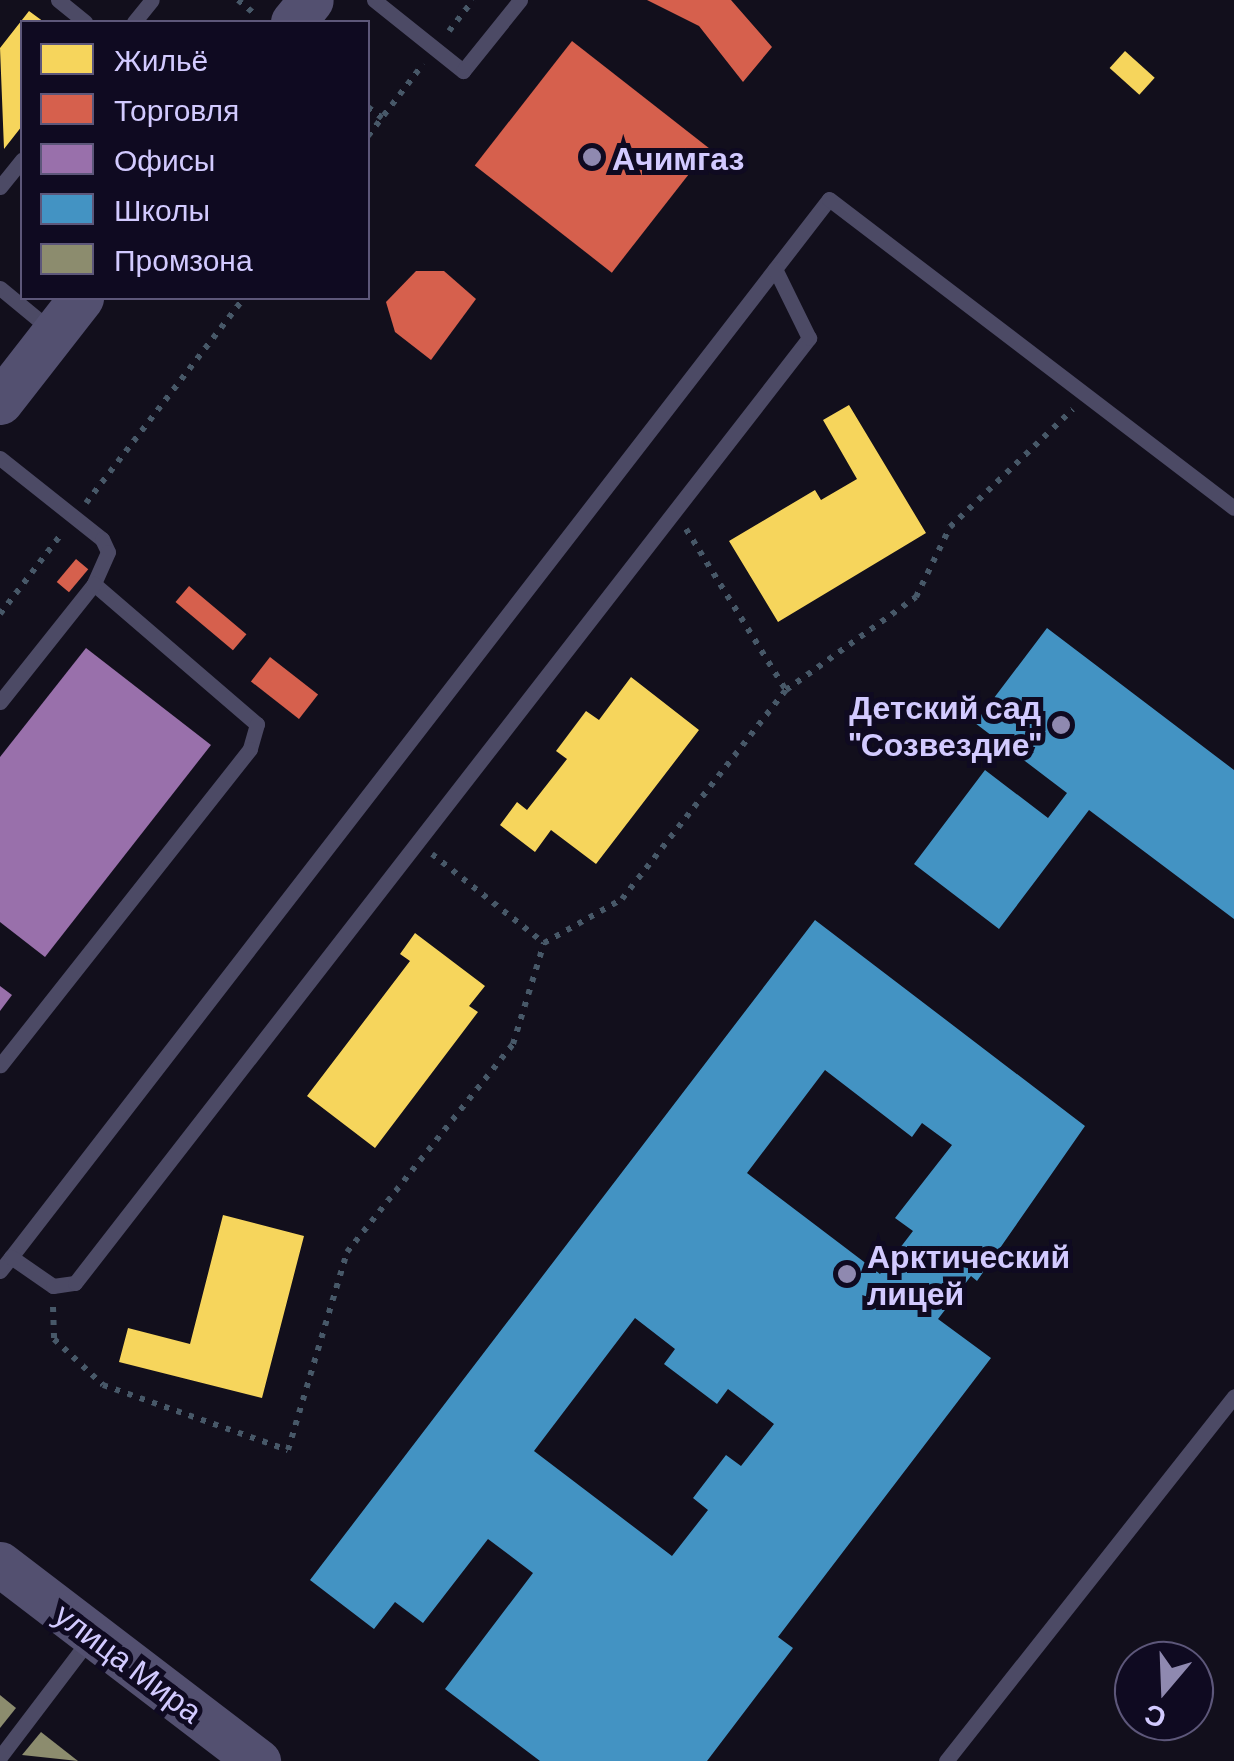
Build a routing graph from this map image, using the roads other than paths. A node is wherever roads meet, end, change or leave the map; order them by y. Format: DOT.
graph roads {
  1 [pos="58,0"];
  2 [pos="152,0"];
  3 [pos="311,0"];
  4 [pos="374,0"];
  5 [pos="520,0"];
  6 [pos="83,20"];
  7 [pos="136,20"];
  8 [pos="295,20"];
  9 [pos="20,162"];
  10 [pos="0,187"];
  11 [pos="774,269"];
  12 [pos="30,300"];
  13 [pos="67,315"];
  14 [pos="0,402"];
  15 [pos="0,458"];
  16 [pos="1234,508"];
  17 [pos="94,584"];
  18 [pos="0,702"];
  19 [pos="0,1065"];
  20 [pos="11,1257"];
  21 [pos="0,1271"];
  22 [pos="1234,1396"];
  23 [pos="0,1564"];
  24 [pos="93,1635"];
  25 [pos="0,1757"];
  26 [pos="258,1761"];
  27 [pos="946,1761"];
  1 -- 6 [label="lane"];
  2 -- 7 [label="lane"];
  3 -- 8 [label="main road"];
  4 -- 5 [label="lane"];
  9 -- 10 [label="lane"];
  11 -- 16 [label="lane"];
  11 -- 20 [label="lane"];
  11 -- 20 [label="lane"];
  12 -- 13 [label="lane"];
  13 -- 14 [label="main road"];
  15 -- 17 [label="lane"];
  17 -- 18 [label="lane"];
  17 -- 19 [label="lane"];
  20 -- 21 [label="lane"];
  22 -- 27 [label="lane"];
  23 -- 24 [label="main road, улица Мира"];
  24 -- 25 [label="lane"];
  24 -- 26 [label="main road, улица Мира"];
}
